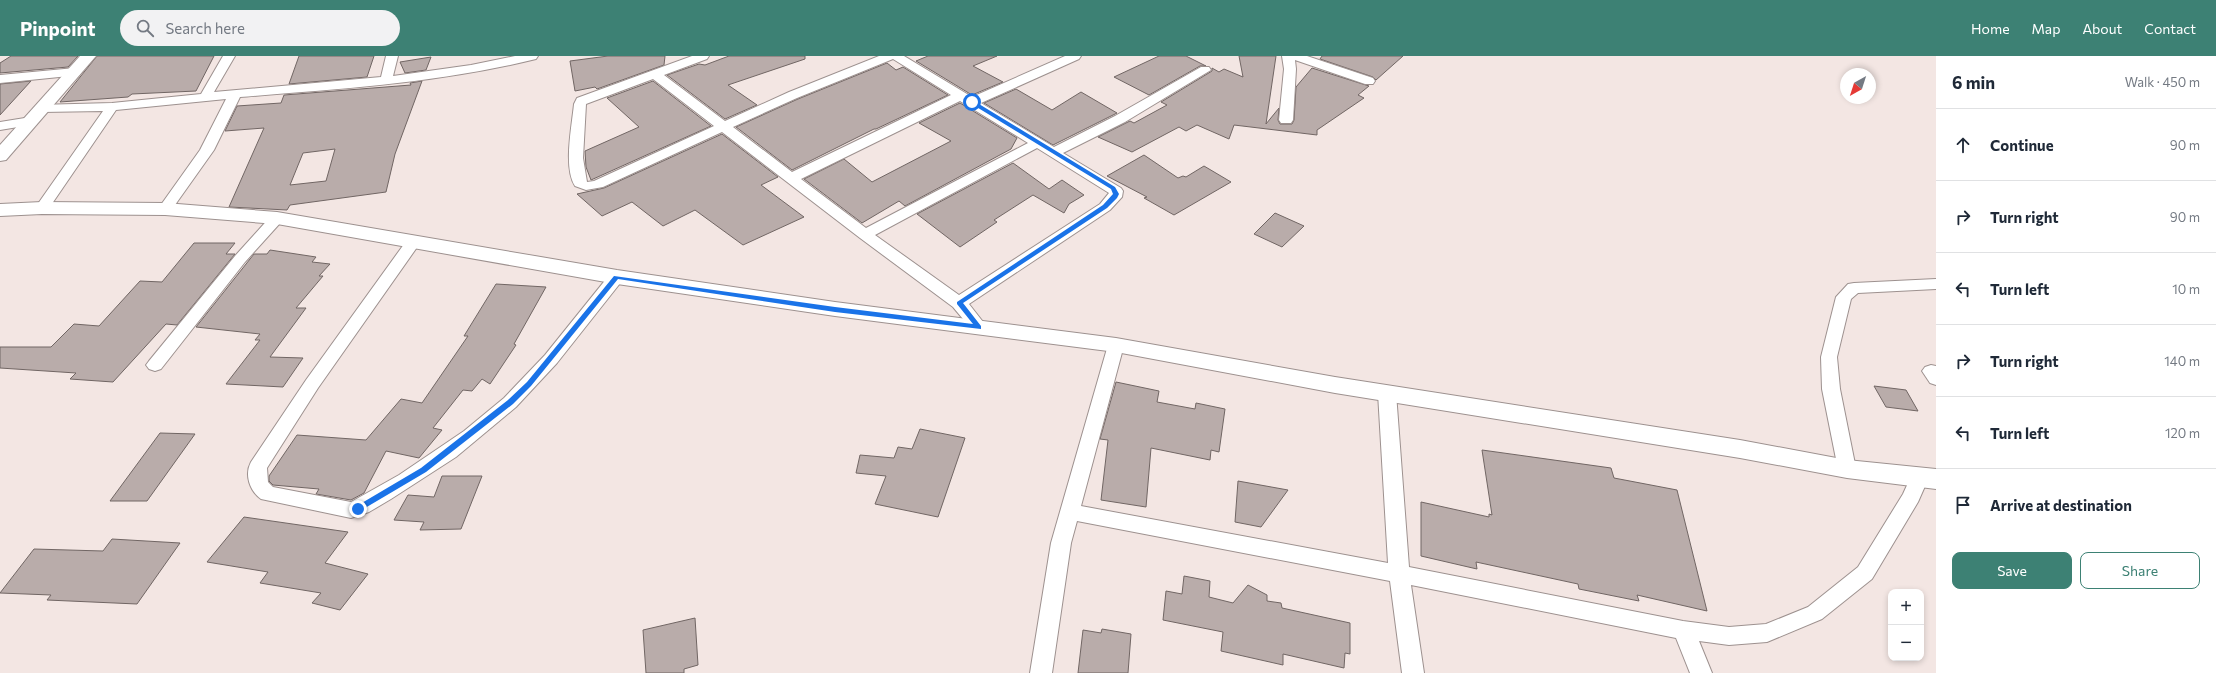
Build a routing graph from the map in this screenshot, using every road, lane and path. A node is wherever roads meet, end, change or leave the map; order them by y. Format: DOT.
graph roads {
  1 [pos="88,56"];
  2 [pos="229,56"];
  3 [pos="392,56"];
  4 [pos="532,56"];
  5 [pos="701,56"];
  6 [pos="890,56"];
  7 [pos="896,56"];
  8 [pos="1075,56"];
  9 [pos="1288,56"];
  10 [pos="1295,56"];
  11 [pos="1204,70"];
  12 [pos="75,72"];
  13 [pos="655,74"];
  14 [pos="0,79"];
  15 [pos="386,81"];
  16 [pos="1369,81"];
  17 [pos="235,94"];
  18 [pos="206,96"];
  19 [pos="966,98"];
  20 [pos="112,107"];
  21 [pos="37,115"];
  22 [pos="1286,120"];
  23 [pos="0,126"];
  24 [pos="724,127"];
  25 [pos="1039,142"];
  26 [pos="1054,152"];
  27 [pos="0,156"];
  28 [pos="791,178"];
  29 [pos="42,208"];
  30 [pos="165,209"];
  31 [pos="0,210"];
  32 [pos="277,218"];
  33 [pos="866,235"];
  34 [pos="412,243"];
  35 [pos="617,277"];
  36 [pos="1936,284"];
  37 [pos="959,303"];
  38 [pos="979,327"];
  39 [pos="1116,345"];
  40 [pos="155,365"];
  41 [pos="1387,393"];
  42 [pos="1847,469"];
  43 [pos="1928,478"];
  44 [pos="1070,512"];
  45 [pos="1399,574"];
  46 [pos="1683,630"];
  47 [pos="1041,673"];
  48 [pos="1413,673"];
  49 [pos="1701,673"];
  1 -- 12 [label="street"];
  2 -- 18 [label="street"];
  3 -- 15 [label="street"];
  4 -- 15 [label="street"];
  5 -- 13 [label="street"];
  6 -- 24 [label="street"];
  7 -- 19 [label="street"];
  8 -- 19 [label="street"];
  9 -- 22 [label="street"];
  10 -- 16 [label="street"];
  11 -- 26 [label="street"];
  12 -- 14 [label="street"];
  12 -- 21 [label="street"];
  13 -- 24 [label="street"];
  13 -- 24 [label="street"];
  15 -- 17 [label="street"];
  17 -- 18 [label="street"];
  17 -- 30 [label="street"];
  18 -- 20 [label="street"];
  19 -- 25 [label="street"];
  19 -- 28 [label="street"];
  20 -- 21 [label="street"];
  20 -- 29 [label="street"];
  21 -- 23 [label="street"];
  21 -- 27 [label="street"];
  24 -- 28 [label="street"];
  25 -- 26 [label="street"];
  25 -- 33 [label="street"];
  26 -- 37 [label="street"];
  28 -- 33 [label="street"];
  29 -- 30 [label="street"];
  29 -- 31 [label="street"];
  30 -- 32 [label="street"];
  32 -- 34 [label="street"];
  32 -- 40 [label="street"];
  33 -- 37 [label="street"];
  34 -- 35 [label="street"];
  34 -- 35 [label="street"];
  35 -- 38 [label="street"];
  36 -- 42 [label="street"];
  37 -- 38 [label="street"];
  38 -- 39 [label="street"];
  39 -- 41 [label="street"];
  39 -- 44 [label="street"];
  41 -- 42 [label="street"];
  41 -- 45 [label="street"];
  42 -- 43 [label="street"];
  43 -- 46 [label="street"];
  44 -- 45 [label="street"];
  44 -- 47 [label="street"];
  45 -- 46 [label="street"];
  45 -- 48 [label="street"];
  46 -- 49 [label="street"];
}
